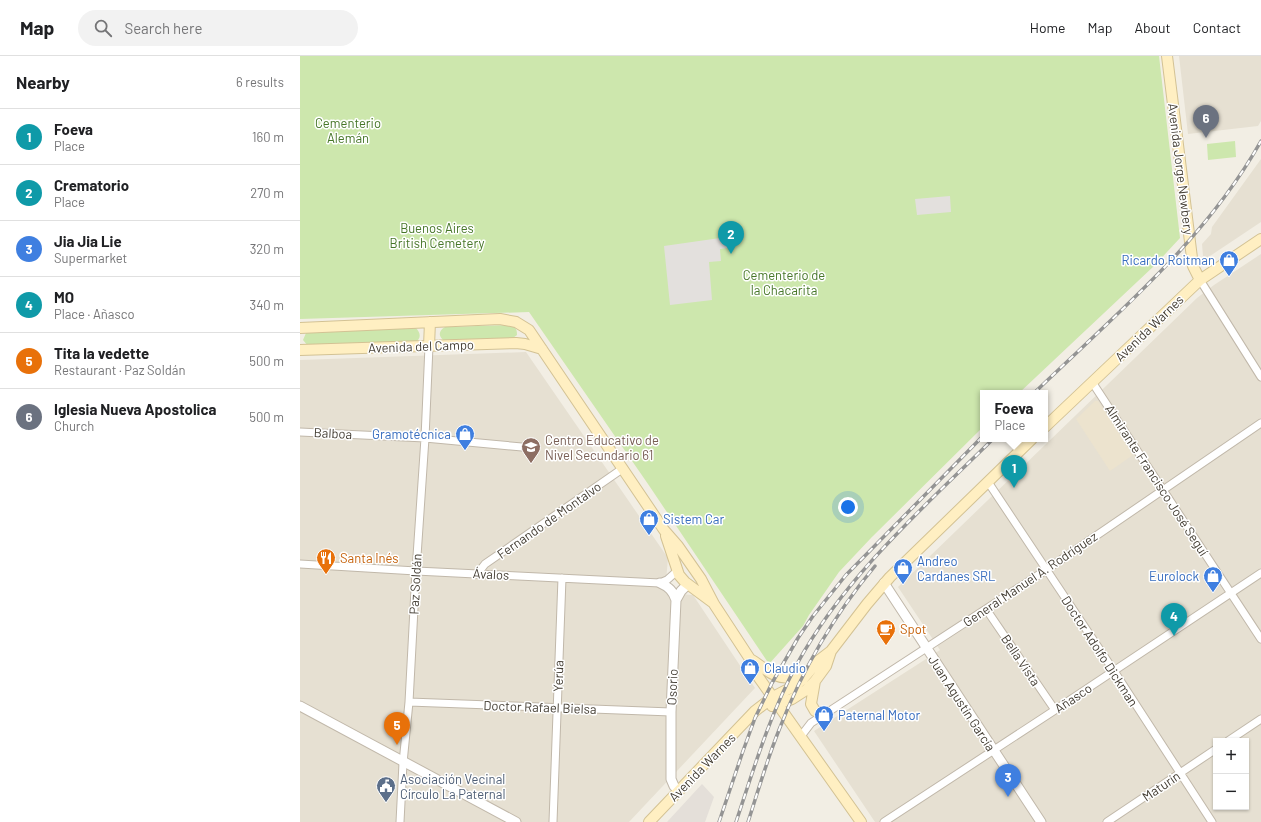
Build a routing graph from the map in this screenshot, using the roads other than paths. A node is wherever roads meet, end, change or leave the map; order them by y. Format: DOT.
graph roads {
  1 [pos="1167,56"];
  2 [pos="1261,239"];
  3 [pos="1200,280"];
  4 [pos="430,322"];
  5 [pos="302,330"];
  6 [pos="429,346"];
  7 [pos="302,348"];
  8 [pos="542,349"];
  9 [pos="1261,378"];
  10 [pos="1092,382"];
  11 [pos="1261,423"];
  12 [pos="1048,424"];
  13 [pos="300,432"];
  14 [pos="425,438"];
  15 [pos="1029,442"];
  16 [pos="533,448"];
  17 [pos="622,469"];
  18 [pos="988,482"];
  19 [pos="1164,489"];
  20 [pos="664,530"];
  21 [pos="300,564"];
  22 [pos="693,568"];
  23 [pos="1046,570"];
  24 [pos="416,571"];
  25 [pos="678,571"];
  26 [pos="478,573"];
  27 [pos="1261,573"];
  28 [pos="562,578"];
  29 [pos="660,583"];
  30 [pos="688,584"];
  31 [pos="884,584"];
  32 [pos="1230,593"];
  33 [pos="676,600"];
  34 [pos="714,604"];
  35 [pos="986,609"];
  36 [pos="1261,639"];
  37 [pos="926,648"];
  38 [pos="831,651"];
  39 [pos="750,658"];
  40 [pos="1114,671"];
  41 [pos="806,674"];
  42 [pos="815,681"];
  43 [pos="764,684"];
  44 [pos="775,700"];
  45 [pos="409,702"];
  46 [pos="300,706"];
  47 [pos="557,707"];
  48 [pos="1055,710"];
  49 [pos="755,711"];
  50 [pos="671,712"];
  51 [pos="825,714"];
  52 [pos="1261,719"];
  53 [pos="801,736"];
  54 [pos="1232,738"];
  55 [pos="993,750"];
  56 [pos="1213,751"];
  57 [pos="403,762"];
  58 [pos="1180,773"];
  59 [pos="679,791"];
  60 [pos="400,822"];
  61 [pos="516,822"];
  62 [pos="553,822"];
  63 [pos="649,822"];
  64 [pos="861,822"];
  65 [pos="884,822"];
  66 [pos="1040,822"];
  67 [pos="1107,822"];
  68 [pos="1212,822"];
  1 -- 3 [label="main road, Avenida Jorge Newbery"];
  2 -- 3 [label="main road, Avenida Warnes"];
  3 -- 9 [label="street"];
  3 -- 10 [label="main road, Avenida Warnes"];
  4 -- 5 [label="main road, Avenida del Campo"];
  4 -- 6 [label="main road"];
  4 -- 8 [label="main road, Avenida del Campo"];
  6 -- 7 [label="main road, Avenida del Campo"];
  6 -- 8 [label="main road, Avenida del Campo"];
  6 -- 14 [label="street, Paz Soldán"];
  8 -- 17 [label="main road"];
  10 -- 12 [label="main road, Avenida Warnes"];
  10 -- 19 [label="street, Almirante Francisco José Seguí"];
  11 -- 19 [label="street, General Manuel A. Rodríguez"];
  13 -- 14 [label="street, Balboa"];
  14 -- 16 [label="street, Balboa"];
  14 -- 24 [label="street, Paz Soldán"];
  15 -- 18 [label="main road, Avenida Warnes"];
  17 -- 20 [label="main road"];
  17 -- 26 [label="street, Fernando de Montalvo"];
  18 -- 23 [label="street, Doctor Adolfo Dickman"];
  18 -- 31 [label="main road, Avenida Warnes"];
  19 -- 23 [label="street, General Manuel A. Rodríguez"];
  19 -- 32 [label="street, Almirante Francisco José Seguí"];
  20 -- 22 [label="main road"];
  20 -- 25 [label="main road"];
  21 -- 24 [label="street, Ávalos"];
  22 -- 25 [label="main road"];
  22 -- 30 [label="main road"];
  22 -- 34 [label="main road"];
  23 -- 35 [label="street, General Manuel A. Rodríguez"];
  23 -- 40 [label="street, Doctor Adolfo Dickman"];
  24 -- 26 [label="street, Ávalos"];
  24 -- 45 [label="street, Paz Soldán"];
  25 -- 29 [label="street"];
  25 -- 30 [label="main road"];
  26 -- 28 [label="street, Ávalos"];
  27 -- 32 [label="street, Añasco"];
  28 -- 29 [label="street, Ávalos"];
  28 -- 47 [label="street, Yerúa"];
  29 -- 33 [label="street"];
  30 -- 33 [label="street"];
  30 -- 34 [label="main road"];
  31 -- 37 [label="street, Juan Agustín García"];
  31 -- 38 [label="main road, Avenida Warnes"];
  32 -- 36 [label="street, Almirante Francisco José Seguí"];
  32 -- 40 [label="street, Añasco"];
  33 -- 50 [label="street, Osorio"];
  34 -- 39 [label="main road"];
  35 -- 37 [label="street, General Manuel A. Rodríguez"];
  35 -- 48 [label="street, Bella Vista"];
  37 -- 51 [label="street, General Manuel A. Rodríguez"];
  37 -- 55 [label="street, Juan Agustín García"];
  38 -- 41 [label="main road, Avenida Warnes"];
  38 -- 42 [label="main road, Avenida Warnes"];
  39 -- 41 [label="main road"];
  39 -- 43 [label="main road"];
  40 -- 48 [label="street, Añasco"];
  40 -- 58 [label="street, Doctor Adolfo Dickman"];
  41 -- 44 [label="main road, Avenida Warnes"];
  42 -- 44 [label="main road, Avenida Warnes"];
  42 -- 51 [label="main road"];
  43 -- 44 [label="main road"];
  43 -- 49 [label="main road"];
  44 -- 49 [label="main road, Avenida Warnes"];
  44 -- 53 [label="main road"];
  45 -- 47 [label="street, Doctor Rafael Bielsa"];
  45 -- 57 [label="street, Paz Soldán"];
  46 -- 57 [label="street"];
  47 -- 50 [label="street, Doctor Rafael Bielsa"];
  47 -- 62 [label="street, Yerúa"];
  48 -- 55 [label="street, Añasco"];
  49 -- 59 [label="main road, Avenida Warnes"];
  50 -- 59 [label="street, Osorio"];
  51 -- 53 [label="street, General Manuel A. Rodríguez"];
  52 -- 54 [label="street"];
  53 -- 64 [label="main road"];
  55 -- 65 [label="street, Añasco"];
  55 -- 66 [label="street, Juan Agustín García"];
  56 -- 58 [label="street, Maturín"];
  57 -- 60 [label="street, Paz Soldán"];
  57 -- 61 [label="street"];
  58 -- 67 [label="street, Maturín"];
  58 -- 68 [label="street, Doctor Adolfo Dickman"];
  59 -- 63 [label="main road, Avenida Warnes"];
}
